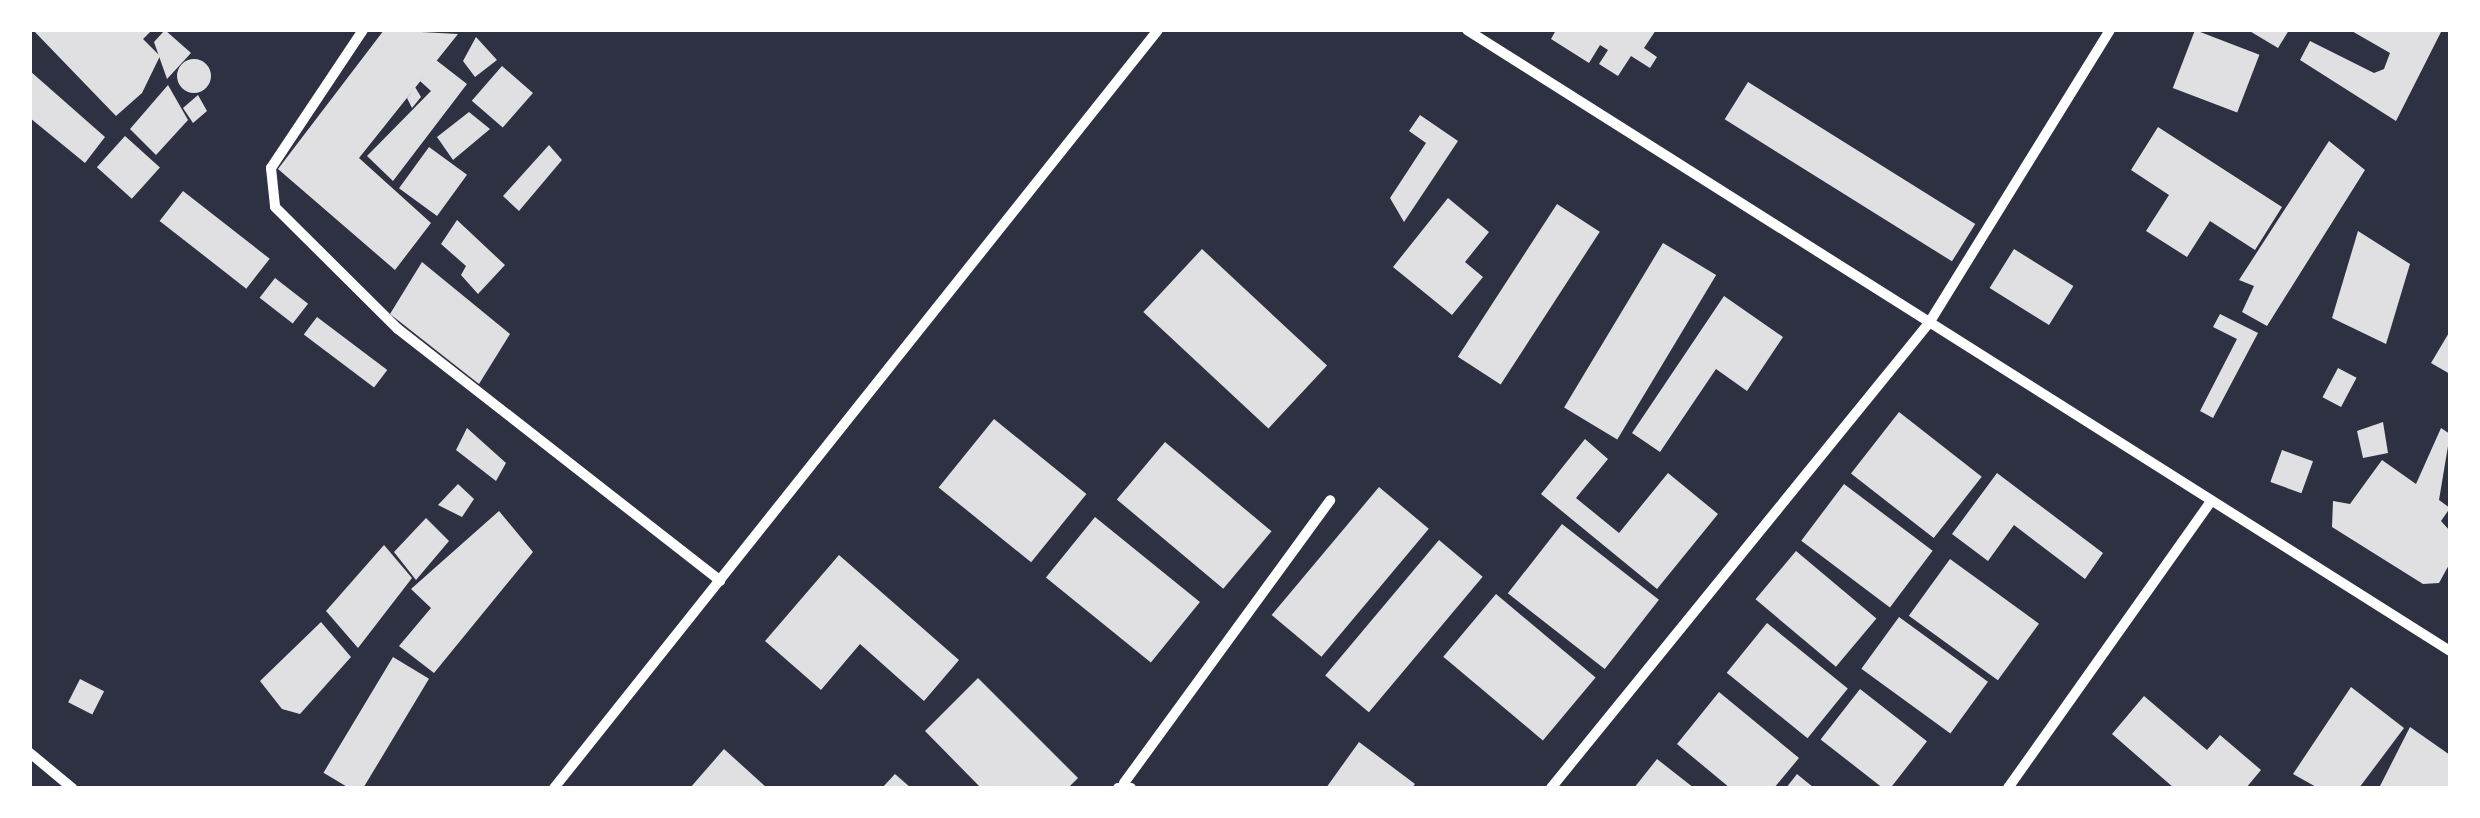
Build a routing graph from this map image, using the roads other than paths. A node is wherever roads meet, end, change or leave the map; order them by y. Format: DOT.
graph roads {
  1 [pos="362,30"];
  2 [pos="1158,30"];
  3 [pos="1467,30"];
  4 [pos="2110,30"];
  5 [pos="1928,323"];
  6 [pos="1330,500"];
  7 [pos="2211,502"];
  8 [pos="720,581"];
  9 [pos="2450,651"];
  10 [pos="30,753"];
  11 [pos="1124,786"];
  12 [pos="72,788"];
  13 [pos="554,788"];
  14 [pos="1551,788"];
  15 [pos="2008,788"];
  1 -- 8 [label="street"];
  2 -- 8 [label="street"];
  3 -- 5 [label="street"];
  4 -- 5 [label="street"];
  5 -- 7 [label="street"];
  5 -- 14 [label="street"];
  6 -- 11 [label="street"];
  7 -- 9 [label="street"];
  7 -- 15 [label="street"];
  8 -- 13 [label="street"];
  10 -- 12 [label="street"];
}
